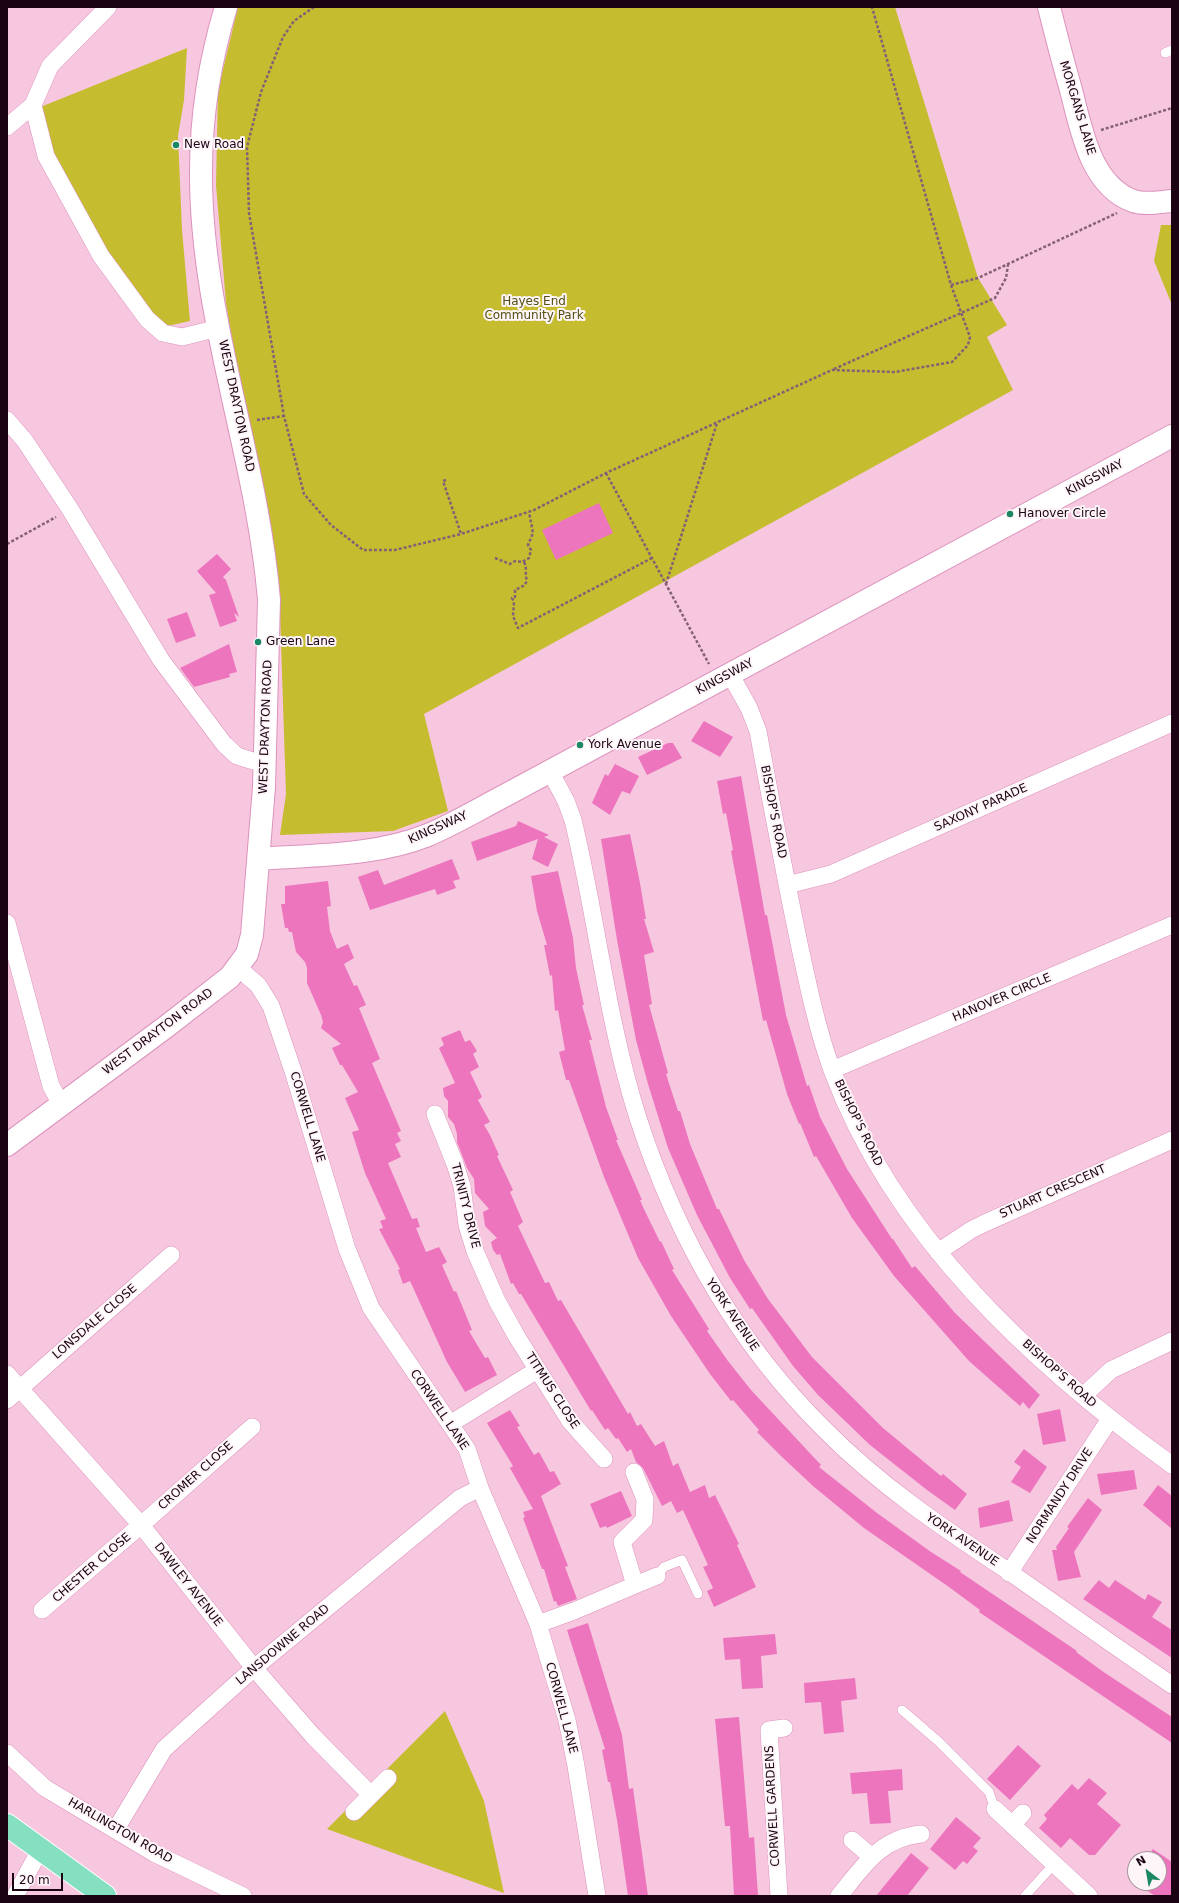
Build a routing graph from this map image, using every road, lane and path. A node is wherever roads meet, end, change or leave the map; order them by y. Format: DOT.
graph roads {
  1 [pos="108,7"];
  2 [pos="226,7"];
  3 [pos="314,7"];
  4 [pos="872,7"];
  5 [pos="1049,7"];
  6 [pos="33,105"];
  7 [pos="1172,108"];
  8 [pos="7,127"];
  9 [pos="1084,136"];
  10 [pos="1172,201"];
  11 [pos="1139,203"];
  12 [pos="1008,265"];
  13 [pos="951,285"];
  14 [pos="962,313"];
  15 [pos="219,328"];
  16 [pos="832,370"];
  17 [pos="284,416"];
  18 [pos="7,420"];
  19 [pos="718,422"];
  20 [pos="239,424"];
  21 [pos="1172,436"];
  22 [pos="606,473"];
  23 [pos="446,480"];
  24 [pos="70,509"];
  25 [pos="529,512"];
  26 [pos="461,534"];
  27 [pos="7,544"];
  28 [pos="495,558"];
  29 [pos="652,558"];
  30 [pos="524,562"];
  31 [pos="666,585"];
  32 [pos="724,677"];
  33 [pos="1172,723"];
  34 [pos="264,761"];
  35 [pos="550,771"];
  36 [pos="259,858"];
  37 [pos="787,885"];
  38 [pos="7,923"];
  39 [pos="1172,924"];
  40 [pos="238,968"];
  41 [pos="832,1070"];
  42 [pos="61,1104"];
  43 [pos="435,1114"];
  44 [pos="1172,1140"];
  45 [pos="7,1145"];
  46 [pos="938,1252"];
  47 [pos="171,1255"];
  48 [pos="506,1320"];
  49 [pos="1172,1341"];
  50 [pos="537,1370"];
  51 [pos="7,1374"];
  52 [pos="20,1389"];
  53 [pos="1083,1396"];
  54 [pos="7,1400"];
  55 [pos="1110,1419"];
  56 [pos="450,1424"];
  57 [pos="252,1427"];
  58 [pos="604,1459"];
  59 [pos="1172,1465"];
  60 [pos="634,1472"];
  61 [pos="480,1488"];
  62 [pos="141,1525"];
  63 [pos="1009,1573"];
  64 [pos="657,1576"];
  65 [pos="634,1585"];
  66 [pos="698,1594"];
  67 [pos="42,1610"];
  68 [pos="538,1624"];
  69 [pos="254,1668"];
  70 [pos="1172,1685"];
  71 [pos="902,1710"];
  72 [pos="784,1728"];
  73 [pos="7,1753"];
  74 [pos="388,1778"];
  75 [pos="371,1795"];
  76 [pos="995,1809"];
  77 [pos="354,1812"];
  78 [pos="7,1825"];
  79 [pos="116,1829"];
  80 [pos="921,1834"];
  81 [pos="852,1840"];
  82 [pos="40,1850"];
  83 [pos="872,1857"];
  84 [pos="1054,1864"];
  85 [pos="15,1896"];
  86 [pos="105,1896"];
  87 [pos="243,1896"];
  88 [pos="596,1896"];
  89 [pos="779,1896"];
  90 [pos="839,1896"];
  91 [pos="1025,1896"];
  92 [pos="1089,1896"];
  1 -- 6 [label="street"];
  2 -- 15 [label="main road, WEST DRAYTON ROAD"];
  3 -- 17 [label="path"];
  4 -- 13 [label="path"];
  5 -- 9 [label="main road, MORGANS LANE"];
  6 -- 8 [label="street"];
  6 -- 15 [label="street"];
  7 -- 9 [label="path"];
  9 -- 11 [label="main road, MORGANS LANE"];
  10 -- 11 [label="main road, MORGANS LANE"];
  11 -- 12 [label="path"];
  12 -- 13 [label="path"];
  12 -- 14 [label="path"];
  13 -- 14 [label="path"];
  14 -- 16 [label="path"];
  14 -- 16 [label="path"];
  15 -- 20 [label="main road, WEST DRAYTON ROAD"];
  16 -- 19 [label="path"];
  17 -- 20 [label="path"];
  17 -- 26 [label="path"];
  18 -- 24 [label="street"];
  19 -- 22 [label="path"];
  19 -- 31 [label="path"];
  20 -- 34 [label="main road, WEST DRAYTON ROAD"];
  21 -- 32 [label="main road, KINGSWAY"];
  22 -- 25 [label="path"];
  22 -- 29 [label="path"];
  23 -- 26 [label="path"];
  24 -- 27 [label="path"];
  24 -- 34 [label="street"];
  25 -- 26 [label="path"];
  25 -- 30 [label="path"];
  28 -- 30 [label="path"];
  29 -- 30 [label="path"];
  29 -- 31 [label="path"];
  31 -- 32 [label="path"];
  32 -- 35 [label="main road, KINGSWAY"];
  32 -- 37 [label="street, BISHOP'S ROAD"];
  33 -- 37 [label="street, SAXONY PARADE"];
  34 -- 36 [label="main road, WEST DRAYTON ROAD"];
  35 -- 36 [label="main road, KINGSWAY"];
  35 -- 63 [label="street, YORK AVENUE"];
  36 -- 40 [label="main road, WEST DRAYTON ROAD"];
  37 -- 41 [label="street, BISHOP'S ROAD"];
  38 -- 42 [label="street"];
  39 -- 41 [label="street, HANOVER CIRCLE"];
  40 -- 42 [label="main road, WEST DRAYTON ROAD"];
  40 -- 56 [label="street, CORWELL LANE"];
  41 -- 46 [label="street, BISHOP'S ROAD"];
  42 -- 45 [label="main road, WEST DRAYTON ROAD"];
  43 -- 48 [label="street, TRINITY DRIVE"];
  44 -- 46 [label="street, STUART CRESCENT"];
  46 -- 53 [label="street, BISHOP'S ROAD"];
  47 -- 52 [label="street, LONSDALE CLOSE"];
  48 -- 50 [label="street, TITMUS CLOSE"];
  49 -- 53 [label="street"];
  50 -- 56 [label="street"];
  50 -- 58 [label="street, TITMUS CLOSE"];
  51 -- 52 [label="street, DAWLEY AVENUE"];
  52 -- 54 [label="street, LONSDALE CLOSE"];
  52 -- 62 [label="street, DAWLEY AVENUE"];
  53 -- 55 [label="street, BISHOP'S ROAD"];
  55 -- 59 [label="street, BISHOP'S ROAD"];
  55 -- 63 [label="street, NORMANDY DRIVE"];
  56 -- 61 [label="street, CORWELL LANE"];
  57 -- 62 [label="street, CROMER CLOSE"];
  60 -- 65 [label="street"];
  61 -- 68 [label="street, CORWELL LANE"];
  61 -- 69 [label="street, LANSDOWNE ROAD"];
  62 -- 67 [label="street, CHESTER CLOSE"];
  62 -- 69 [label="street, DAWLEY AVENUE"];
  63 -- 70 [label="street, YORK AVENUE"];
  64 -- 65 [label="street"];
  64 -- 66 [label="lane"];
  65 -- 68 [label="street"];
  68 -- 88 [label="street, CORWELL LANE"];
  69 -- 75 [label="street, DAWLEY AVENUE"];
  69 -- 79 [label="street, LANSDOWNE ROAD"];
  71 -- 76 [label="lane"];
  72 -- 89 [label="street, CORWELL GARDENS"];
  73 -- 79 [label="street, HARLINGTON ROAD"];
  74 -- 75 [label="street"];
  75 -- 77 [label="street"];
  76 -- 84 [label="street"];
  78 -- 82 [label="main road"];
  79 -- 87 [label="street, HARLINGTON ROAD"];
  80 -- 83 [label="street"];
  81 -- 83 [label="street"];
  82 -- 85 [label="street"];
  82 -- 86 [label="main road"];
  83 -- 90 [label="street"];
  84 -- 91 [label="lane"];
  84 -- 92 [label="street"];
}
